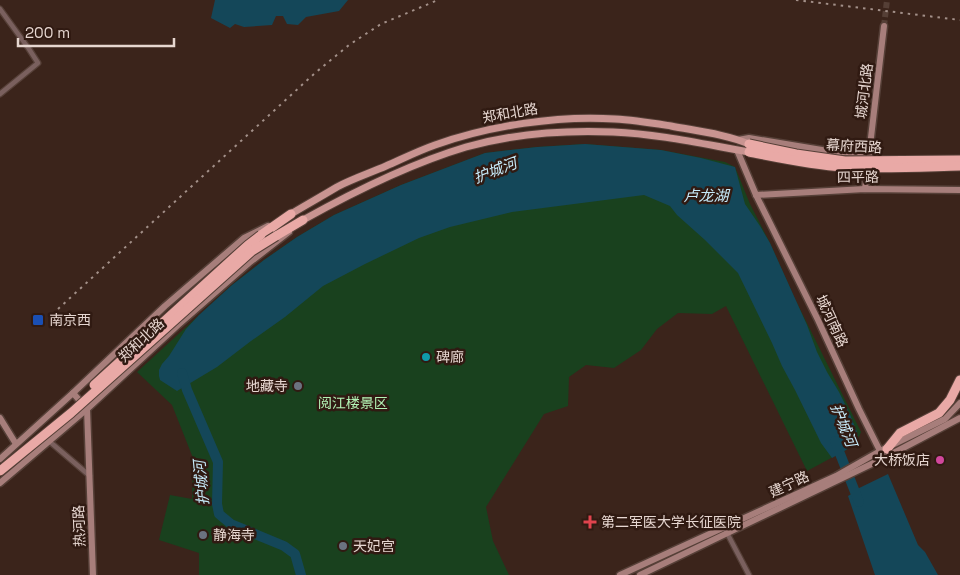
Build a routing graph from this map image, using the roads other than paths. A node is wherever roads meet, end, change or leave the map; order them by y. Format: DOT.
graph roads {
  1 [pos="0,9"];
  2 [pos="884,26"];
  3 [pos="0,94"];
  4 [pos="738,140"];
  5 [pos="749,148"];
  6 [pos="736,150"];
  7 [pos="869,153"];
  8 [pos="960,160"];
  9 [pos="960,166"];
  10 [pos="865,189"];
  11 [pos="960,190"];
  12 [pos="756,195"];
  13 [pos="291,214"];
  14 [pos="303,220"];
  15 [pos="960,380"];
  16 [pos="73,394"];
  17 [pos="960,403"];
  18 [pos="87,409"];
  19 [pos="0,418"];
  20 [pos="960,418"];
  21 [pos="49,441"];
  22 [pos="16,444"];
  23 [pos="881,452"];
  24 [pos="884,458"];
  25 [pos="0,459"];
  26 [pos="0,465"];
  27 [pos="0,471"];
  28 [pos="90,476"];
  29 [pos="836,479"];
  30 [pos="0,483"];
  31 [pos="726,530"];
  32 [pos="94,575"];
  33 [pos="620,575"];
  34 [pos="640,575"];
  35 [pos="749,575"];
  1 -- 3 [label="street"];
  2 -- 7 [label="main road, 城河北路"];
  4 -- 5 [label="main road, 郑和北路"];
  4 -- 7 [label="main road"];
  4 -- 13 [label="main road, 郑和北路"];
  5 -- 6 [label="main road, 郑和北路"];
  5 -- 8 [label="highway, 幕府西路, bridge"];
  5 -- 9 [label="highway, 幕府西路, bridge"];
  6 -- 12 [label="main road, 城河南路"];
  6 -- 14 [label="main road, 郑和北路"];
  7 -- 10 [label="main road, 城河北路"];
  10 -- 11 [label="main road, 四平路"];
  10 -- 12 [label="main road, 四平路"];
  12 -- 23 [label="main road, 城河南路"];
  13 -- 16 [label="main road, 郑和北路"];
  13 -- 26 [label="highway, 郑和北路, bridge"];
  14 -- 18 [label="main road, 郑和北路"];
  14 -- 27 [label="highway, 郑和北路, bridge"];
  15 -- 23 [label="highway"];
  16 -- 18 [label="main road"];
  16 -- 22 [label="main road, 郑和北路"];
  17 -- 23 [label="main road, 建宁路"];
  18 -- 21 [label="main road, 郑和北路"];
  18 -- 28 [label="main road, 热河路"];
  19 -- 22 [label="main road"];
  20 -- 24 [label="main road, 建宁路"];
  21 -- 22 [label="street"];
  21 -- 28 [label="street"];
  21 -- 30 [label="main road, 郑和北路"];
  22 -- 25 [label="main road, 郑和北路"];
  23 -- 24 [label="main road, 城河南路"];
  23 -- 29 [label="main road, 建宁路"];
  24 -- 29 [label="main road, 建宁路"];
  28 -- 32 [label="main road, 热河路"];
  29 -- 31 [label="main road, 建宁路"];
  31 -- 33 [label="main road, 建宁路"];
  31 -- 34 [label="main road, 建宁路"];
  31 -- 35 [label="street"];
}
